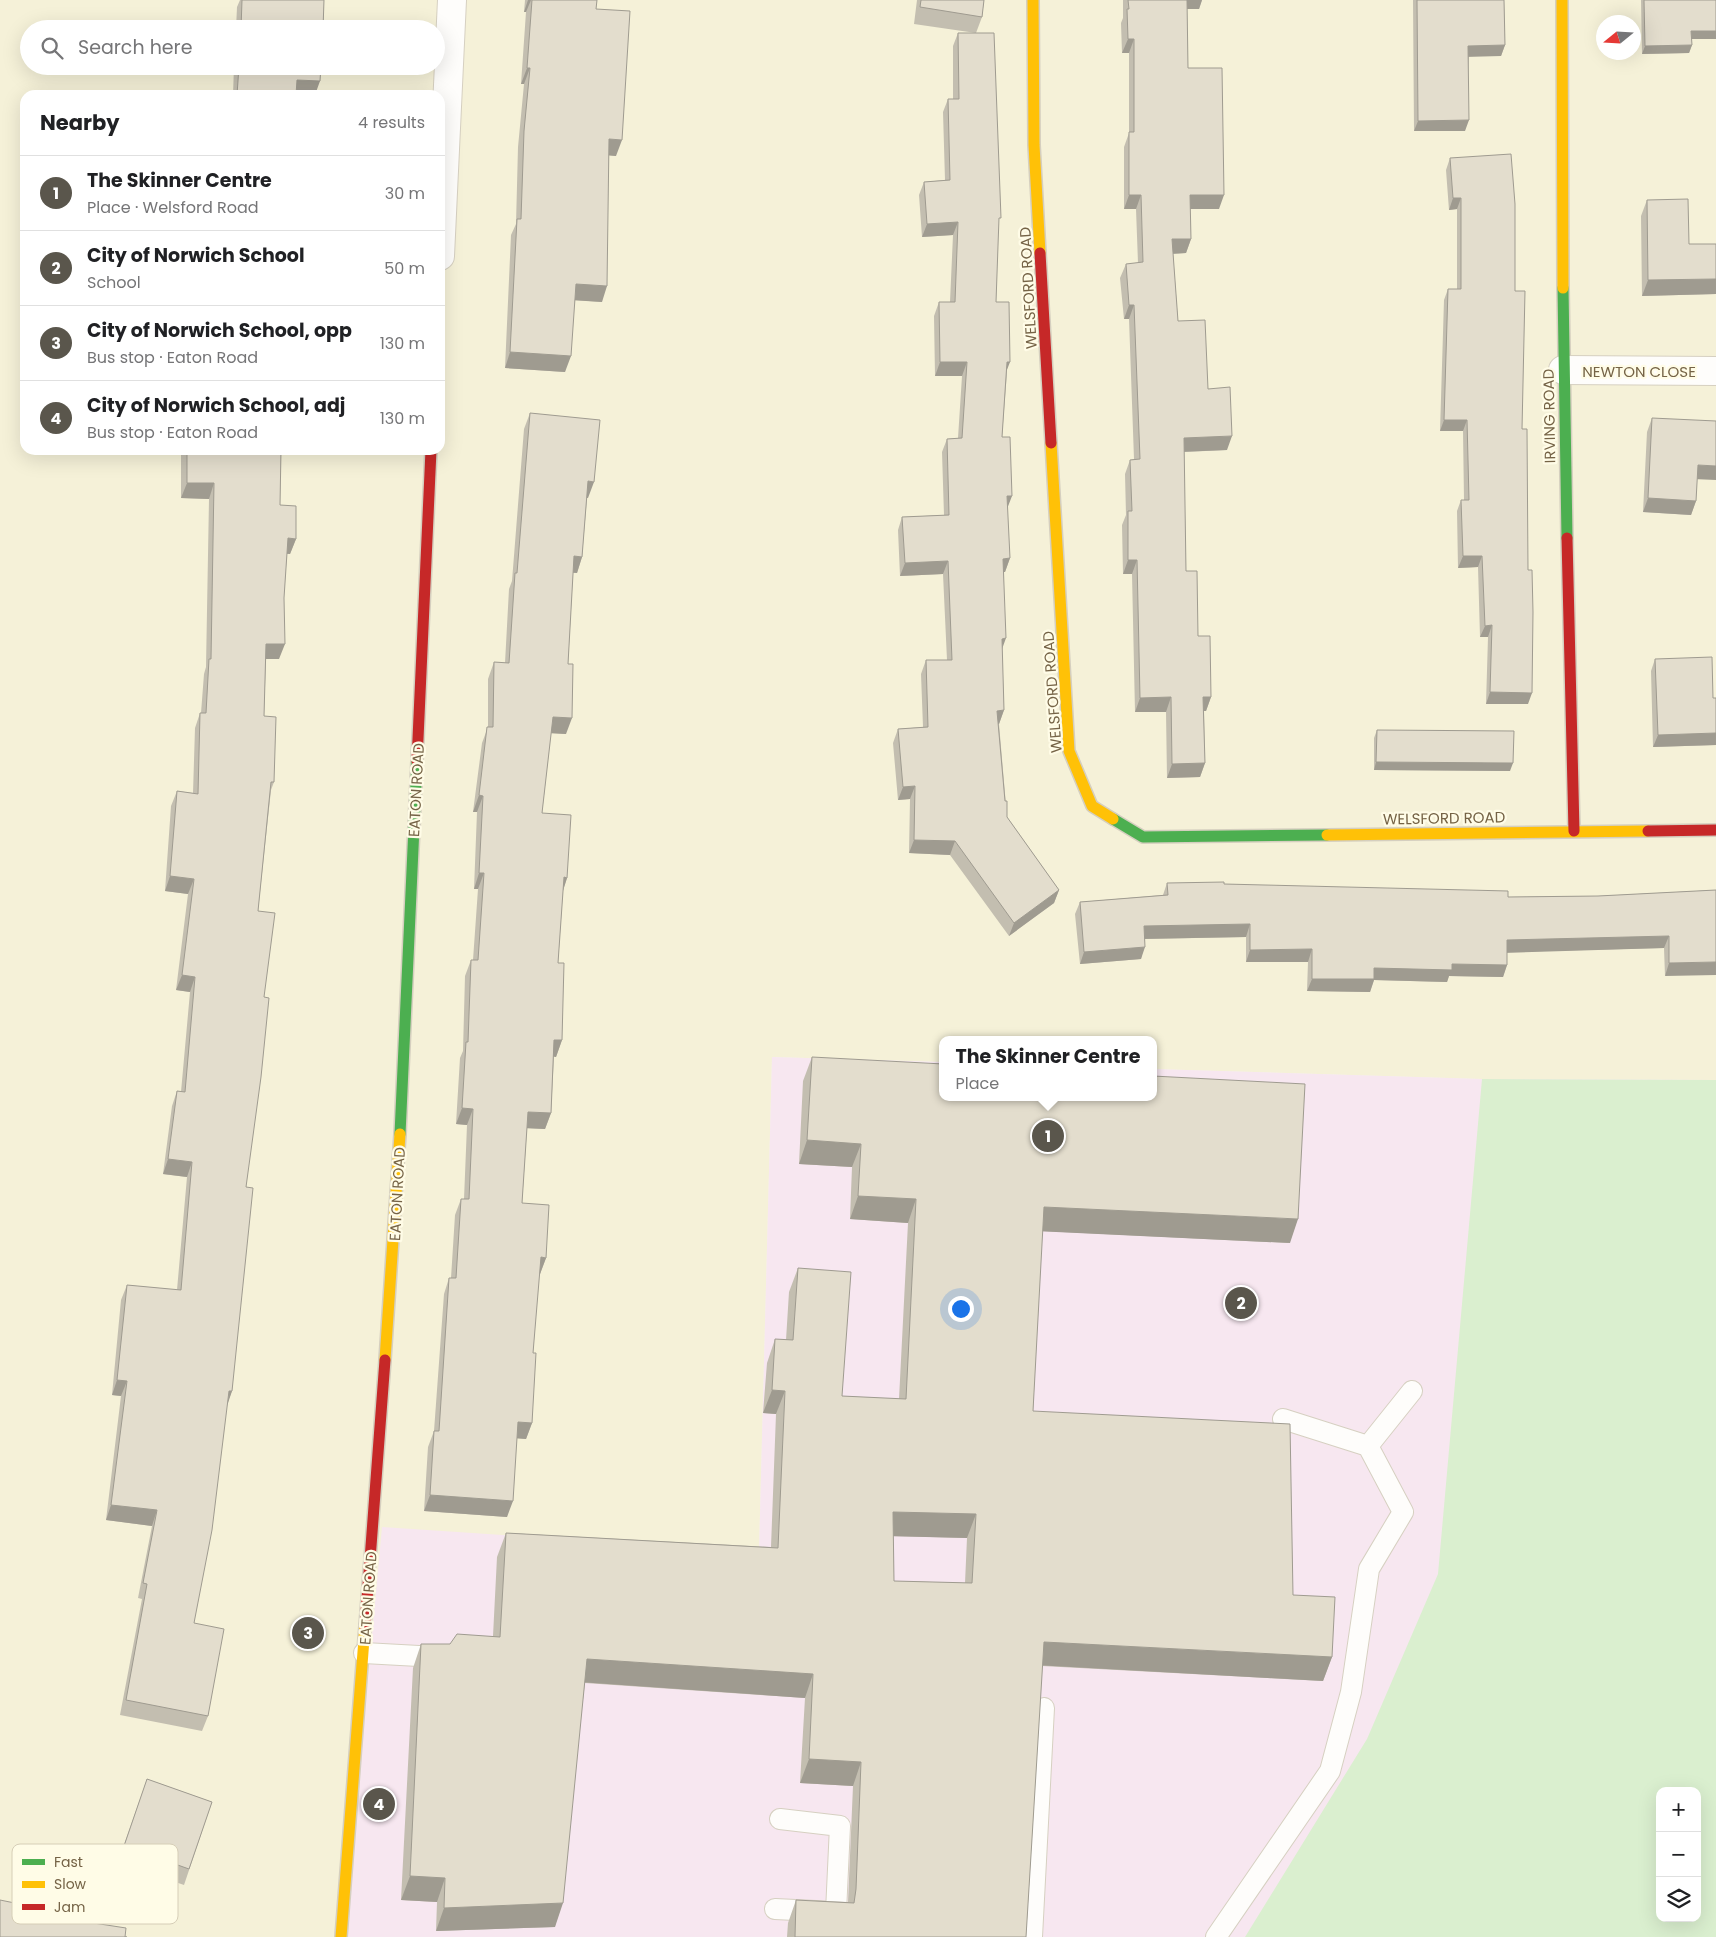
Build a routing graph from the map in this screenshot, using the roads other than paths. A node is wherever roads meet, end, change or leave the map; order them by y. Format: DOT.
graph roads {
  1 [pos="452,0"];
  2 [pos="1033,0"];
  3 [pos="1562,0"];
  4 [pos="445,149"];
  5 [pos="1562,370"];
  6 [pos="1716,371"];
  7 [pos="431,455"];
  8 [pos="1716,830"];
  9 [pos="1574,831"];
  10 [pos="1412,1392"];
  11 [pos="1283,1419"];
  12 [pos="1368,1446"];
  13 [pos="364,1653"];
  14 [pos="437,1657"];
  15 [pos="1044,1708"];
  16 [pos="780,1819"];
  17 [pos="775,1909"];
  18 [pos="341,1937"];
  19 [pos="1032,1937"];
  20 [pos="1216,1937"];
  1 -- 4 [label="street"];
  2 -- 9 [label="street, WELSFORD ROAD"];
  3 -- 5 [label="street, IRVING ROAD"];
  5 -- 6 [label="street, NEWTON CLOSE"];
  5 -- 9 [label="street, IRVING ROAD"];
  7 -- 13 [label="street, EATON ROAD"];
  8 -- 9 [label="street, WELSFORD ROAD"];
  10 -- 12 [label="lane"];
  11 -- 12 [label="lane"];
  12 -- 20 [label="lane"];
  13 -- 14 [label="lane"];
  13 -- 18 [label="street, EATON ROAD"];
  15 -- 19 [label="lane"];
  16 -- 17 [label="lane"];
}
